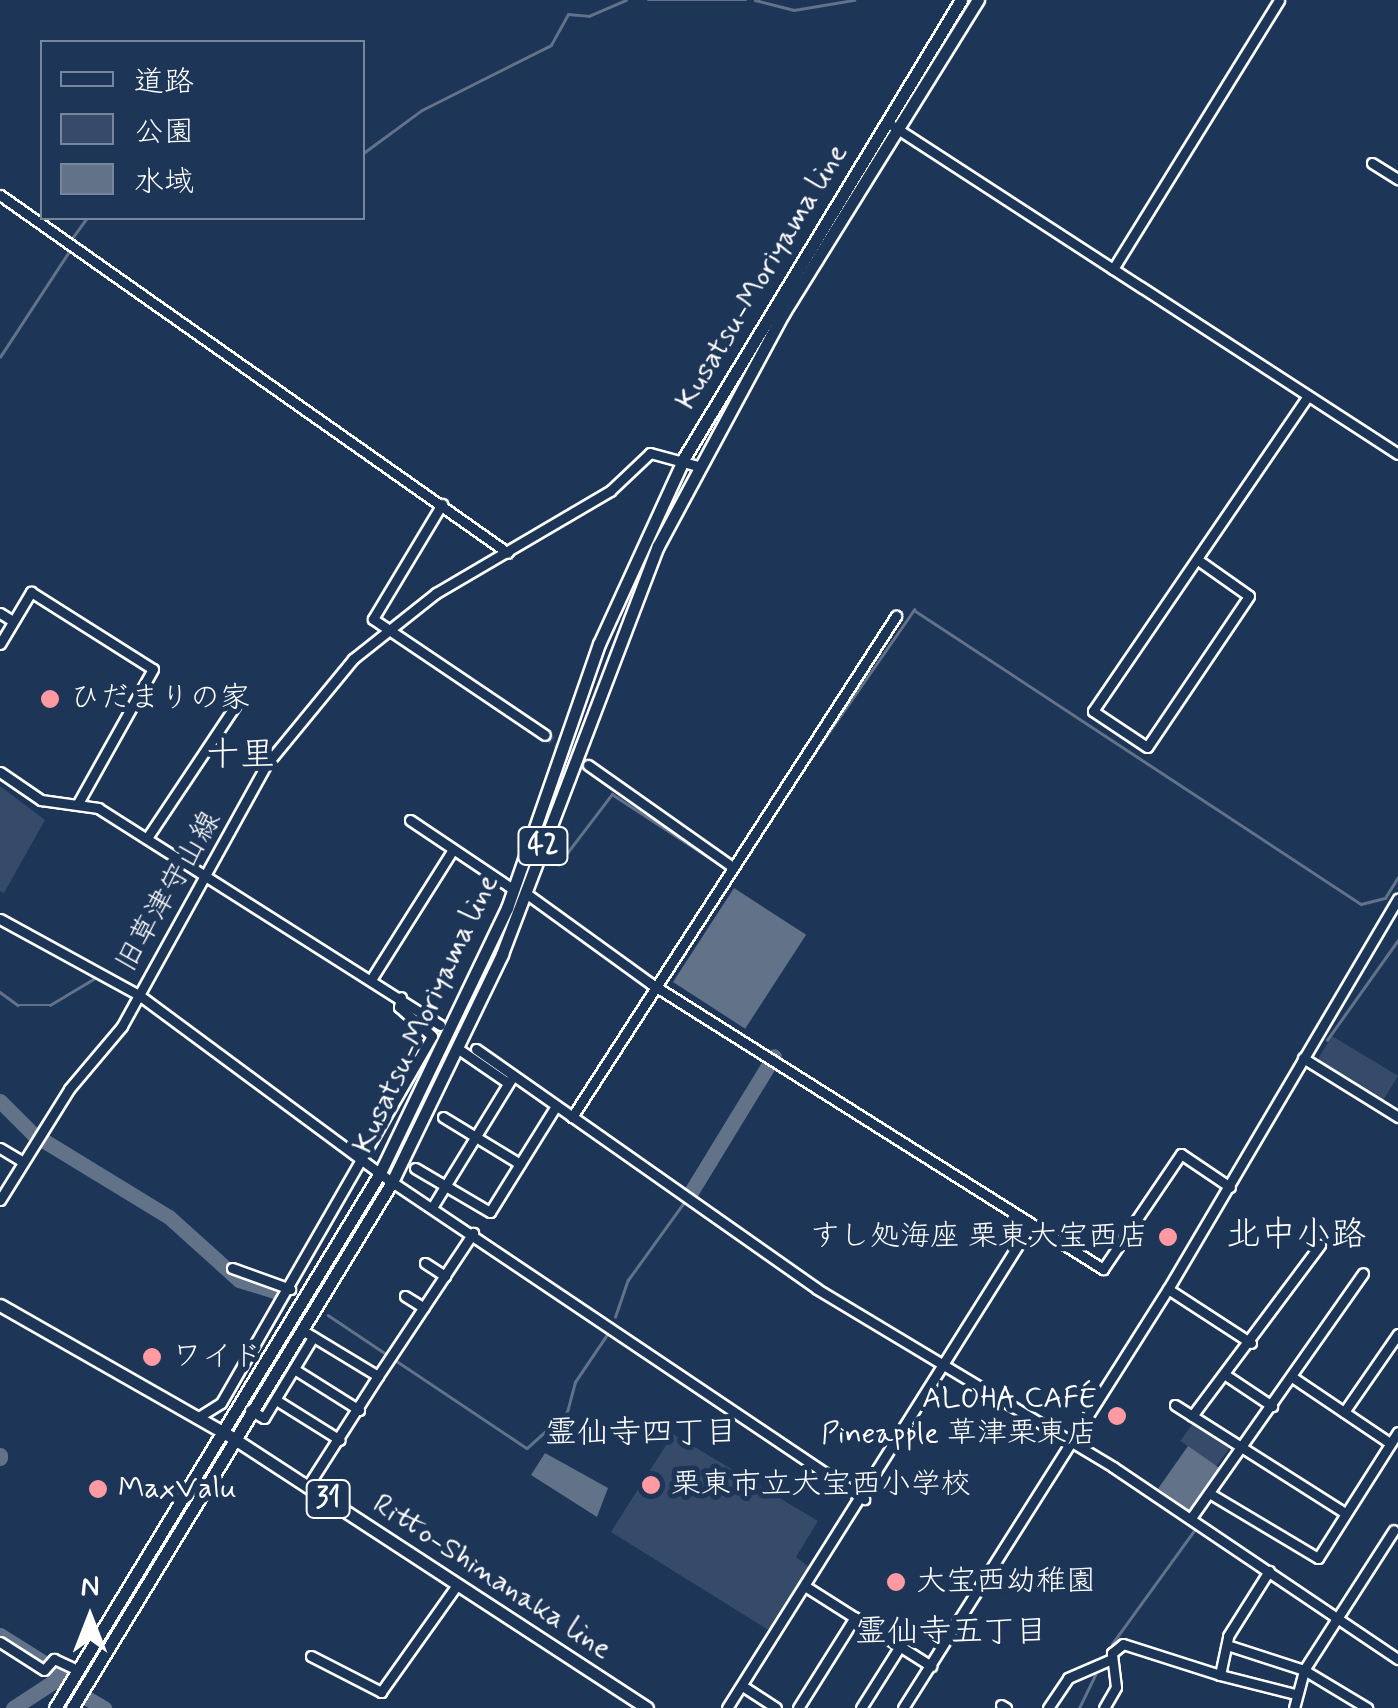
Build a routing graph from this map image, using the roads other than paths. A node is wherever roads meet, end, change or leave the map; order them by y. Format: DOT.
graph roads {
  1 [pos="961,0"];
  2 [pos="978,0"];
  3 [pos="1278,0"];
  4 [pos="885,122"];
  5 [pos="898,130"];
  6 [pos="1372,162"];
  7 [pos="1398,179"];
  8 [pos="0,195"];
  9 [pos="1113,270"];
  10 [pos="1308,396"];
  11 [pos="1398,454"];
  12 [pos="684,458"];
  13 [pos="698,466"];
  14 [pos="442,504"];
  15 [pos="508,553"];
  16 [pos="1198,560"];
  17 [pos="0,613"];
  18 [pos="896,616"];
  19 [pos="13,621"];
  20 [pos="384,630"];
  21 [pos="0,644"];
  22 [pos="235,706"];
  23 [pos="546,735"];
  24 [pos="588,765"];
  25 [pos="0,772"];
  26 [pos="78,803"];
  27 [pos="410,820"];
  28 [pos="147,838"];
  29 [pos="452,851"];
  30 [pos="730,864"];
  31 [pos="205,876"];
  32 [pos="520,892"];
  33 [pos="1398,899"];
  34 [pos="0,918"];
  35 [pos="372,978"];
  36 [pos="659,984"];
  37 [pos="139,995"];
  38 [pos="401,997"];
  39 [pos="440,1025"];
  40 [pos="476,1049"];
  41 [pos="460,1050"];
  42 [pos="1303,1058"];
  43 [pos="510,1080"];
  44 [pos="556,1106"];
  45 [pos="443,1116"];
  46 [pos="572,1116"];
  47 [pos="1398,1117"];
  48 [pos="476,1137"];
  49 [pos="0,1148"];
  50 [pos="23,1162"];
  51 [pos="366,1164"];
  52 [pos="520,1164"];
  53 [pos="415,1168"];
  54 [pos="380,1173"];
  55 [pos="392,1182"];
  56 [pos="445,1187"];
  57 [pos="1230,1187"];
  58 [pos="0,1200"];
  59 [pos="433,1206"];
  60 [pos="1030,1226"];
  61 [pos="474,1233"];
  62 [pos="1320,1245"];
  63 [pos="425,1263"];
  64 [pos="232,1268"];
  65 [pos="1363,1273"];
  66 [pos="446,1276"];
  67 [pos="290,1289"];
  68 [pos="1168,1289"];
  69 [pos="405,1296"];
  70 [pos="0,1306"];
  71 [pos="424,1308"];
  72 [pos="308,1334"];
  73 [pos="1398,1334"];
  74 [pos="1252,1343"];
  75 [pos="1386,1351"];
  76 [pos="1398,1359"];
  77 [pos="945,1366"];
  78 [pos="294,1369"];
  79 [pos="1224,1374"];
  80 [pos="378,1376"];
  81 [pos="1292,1377"];
  82 [pos="276,1400"];
  83 [pos="1174,1405"];
  84 [pos="1272,1406"];
  85 [pos="250,1410"];
  86 [pos="359,1410"];
  87 [pos="1344,1412"];
  88 [pos="1192,1416"];
  89 [pos="197,1418"];
  90 [pos="1398,1432"];
  91 [pos="227,1435"];
  92 [pos="340,1440"];
  93 [pos="1069,1440"];
  94 [pos="1390,1444"];
  95 [pos="1239,1450"];
  96 [pos="307,1487"];
  97 [pos="1209,1493"];
  98 [pos="864,1499"];
  99 [pos="1344,1514"];
  100 [pos="1191,1518"];
  101 [pos="1394,1530"];
  102 [pos="1270,1570"];
  103 [pos="457,1585"];
  104 [pos="808,1588"];
  105 [pos="855,1617"];
  106 [pos="1339,1619"];
  107 [pos="0,1642"];
  108 [pos="1227,1645"];
  109 [pos="900,1646"];
  110 [pos="312,1656"];
  111 [pos="1112,1659"];
  112 [pos="1398,1659"];
  113 [pos="931,1666"];
  114 [pos="1304,1670"];
  115 [pos="76,1672"];
  116 [pos="1220,1675"];
  117 [pos="744,1687"];
  118 [pos="1295,1694"];
  119 [pos="75,1704"];
  120 [pos="55,1708"];
  121 [pos="647,1708"];
  122 [pos="727,1708"];
  123 [pos="776,1708"];
  124 [pos="798,1708"];
  125 [pos="861,1708"];
  126 [pos="903,1708"];
  127 [pos="1048,1708"];
  128 [pos="1104,1708"];
  129 [pos="1294,1708"];
  130 [pos="1367,1708"];
  1 -- 4 [label="main road, Kusatsu-Moriyama line / 42"];
  2 -- 5 [label="main road, Kusatsu-Moriyama line / 42"];
  3 -- 9 [label="street"];
  4 -- 5 [label="street"];
  4 -- 12 [label="main road, Kusatsu-Moriyama line / 42"];
  5 -- 9 [label="street"];
  5 -- 13 [label="main road, Kusatsu-Moriyama line / 42"];
  6 -- 7 [label="street"];
  8 -- 14 [label="street"];
  9 -- 10 [label="street"];
  10 -- 11 [label="street"];
  10 -- 16 [label="street"];
  12 -- 13 [label="street"];
  12 -- 15 [label="street, 旧草津守山線"];
  12 -- 32 [label="main road, Kusatsu-Moriyama line / 42"];
  13 -- 32 [label="main road, Kusatsu-Moriyama line / 42"];
  14 -- 15 [label="street"];
  14 -- 20 [label="street"];
  15 -- 20 [label="street, 旧草津守山線"];
  16 -- 16 [label="street"];
  17 -- 19 [label="street"];
  18 -- 30 [label="street"];
  19 -- 21 [label="street"];
  19 -- 26 [label="street"];
  20 -- 23 [label="street"];
  20 -- 31 [label="street, 旧草津守山線"];
  22 -- 28 [label="street"];
  24 -- 30 [label="street"];
  25 -- 26 [label="street"];
  26 -- 28 [label="street"];
  27 -- 29 [label="street"];
  28 -- 31 [label="street"];
  29 -- 32 [label="street"];
  29 -- 35 [label="street"];
  30 -- 36 [label="street"];
  31 -- 35 [label="street"];
  31 -- 37 [label="street, 旧草津守山線"];
  32 -- 36 [label="street"];
  32 -- 41 [label="main road, Kusatsu-Moriyama line / 42"];
  32 -- 54 [label="main road, Kusatsu-Moriyama line / 42"];
  33 -- 42 [label="street"];
  34 -- 37 [label="street"];
  35 -- 38 [label="street"];
  36 -- 46 [label="street"];
  36 -- 60 [label="street"];
  37 -- 50 [label="street, 旧草津守山線"];
  37 -- 51 [label="street"];
  38 -- 39 [label="street"];
  38 -- 51 [label="street"];
  40 -- 43 [label="street"];
  41 -- 43 [label="street"];
  41 -- 55 [label="main road, Kusatsu-Moriyama line / 42"];
  42 -- 47 [label="street"];
  42 -- 57 [label="street"];
  43 -- 44 [label="street"];
  43 -- 48 [label="street"];
  44 -- 46 [label="street"];
  44 -- 52 [label="street"];
  45 -- 48 [label="street"];
  46 -- 77 [label="street"];
  48 -- 52 [label="street"];
  48 -- 56 [label="street"];
  49 -- 50 [label="street"];
  50 -- 58 [label="street, 旧草津守山線"];
  51 -- 54 [label="street"];
  51 -- 67 [label="street"];
  52 -- 56 [label="street"];
  53 -- 56 [label="street"];
  54 -- 55 [label="street"];
  54 -- 91 [label="main road, Kusatsu-Moriyama line / 42"];
  55 -- 59 [label="street"];
  55 -- 72 [label="main road, Kusatsu-Moriyama line / 42"];
  56 -- 59 [label="street"];
  57 -- 60 [label="street"];
  57 -- 68 [label="street"];
  59 -- 61 [label="street"];
  60 -- 77 [label="street"];
  61 -- 66 [label="street"];
  61 -- 98 [label="street"];
  62 -- 74 [label="street"];
  63 -- 66 [label="street"];
  64 -- 67 [label="street"];
  65 -- 81 [label="street"];
  66 -- 71 [label="street"];
  67 -- 89 [label="street"];
  68 -- 74 [label="street"];
  68 -- 93 [label="street"];
  69 -- 71 [label="street"];
  70 -- 89 [label="main road, Ritto-Shinanaka line / 31"];
  71 -- 80 [label="street"];
  72 -- 78 [label="street"];
  72 -- 80 [label="street"];
  72 -- 85 [label="main road, Kusatsu-Moriyama line / 42"];
  73 -- 75 [label="street"];
  74 -- 79 [label="street"];
  75 -- 76 [label="street"];
  75 -- 87 [label="street"];
  77 -- 93 [label="street"];
  77 -- 98 [label="street"];
  78 -- 82 [label="street"];
  78 -- 86 [label="street"];
  79 -- 84 [label="street"];
  79 -- 88 [label="street"];
  80 -- 86 [label="street"];
  81 -- 84 [label="street"];
  81 -- 87 [label="street"];
  82 -- 85 [label="street"];
  82 -- 92 [label="street"];
  83 -- 88 [label="street"];
  84 -- 95 [label="street"];
  85 -- 91 [label="main road, Kusatsu-Moriyama line / 42"];
  86 -- 92 [label="street"];
  87 -- 94 [label="street"];
  88 -- 95 [label="street"];
  89 -- 91 [label="main road, Ritto-Shinanaka line / 31"];
  90 -- 94 [label="street"];
  91 -- 96 [label="main road, Ritto-Shinanaka line / 31"];
  91 -- 115 [label="main road, Kusatsu-Moriyama line / 42"];
  91 -- 119 [label="main road, Kusatsu-Moriyama line / 42"];
  92 -- 96 [label="street"];
  93 -- 100 [label="street"];
  93 -- 113 [label="street"];
  94 -- 99 [label="street"];
  95 -- 97 [label="street"];
  95 -- 99 [label="street"];
  96 -- 103 [label="main road, Ritto-Shinanaka line / 31"];
  97 -- 99 [label="street"];
  97 -- 100 [label="street"];
  98 -- 104 [label="street"];
  100 -- 102 [label="street"];
  101 -- 106 [label="street"];
  102 -- 106 [label="street"];
  102 -- 108 [label="street"];
  103 -- 110 [label="street"];
  103 -- 121 [label="main road, Ritto-Shinanaka line / 31"];
  104 -- 105 [label="street"];
  104 -- 117 [label="street"];
  105 -- 109 [label="street"];
  105 -- 124 [label="street"];
  106 -- 112 [label="street"];
  106 -- 114 [label="street"];
  107 -- 115 [label="street"];
  108 -- 114 [label="street"];
  108 -- 116 [label="street"];
  109 -- 113 [label="street"];
  109 -- 125 [label="street"];
  111 -- 116 [label="street"];
  111 -- 127 [label="street"];
  111 -- 128 [label="street"];
  113 -- 126 [label="street"];
  114 -- 118 [label="street"];
  114 -- 130 [label="street"];
  115 -- 120 [label="main road, Kusatsu-Moriyama line / 42"];
  116 -- 118 [label="street"];
  117 -- 122 [label="street"];
  117 -- 123 [label="street"];
  118 -- 129 [label="street"];
}
